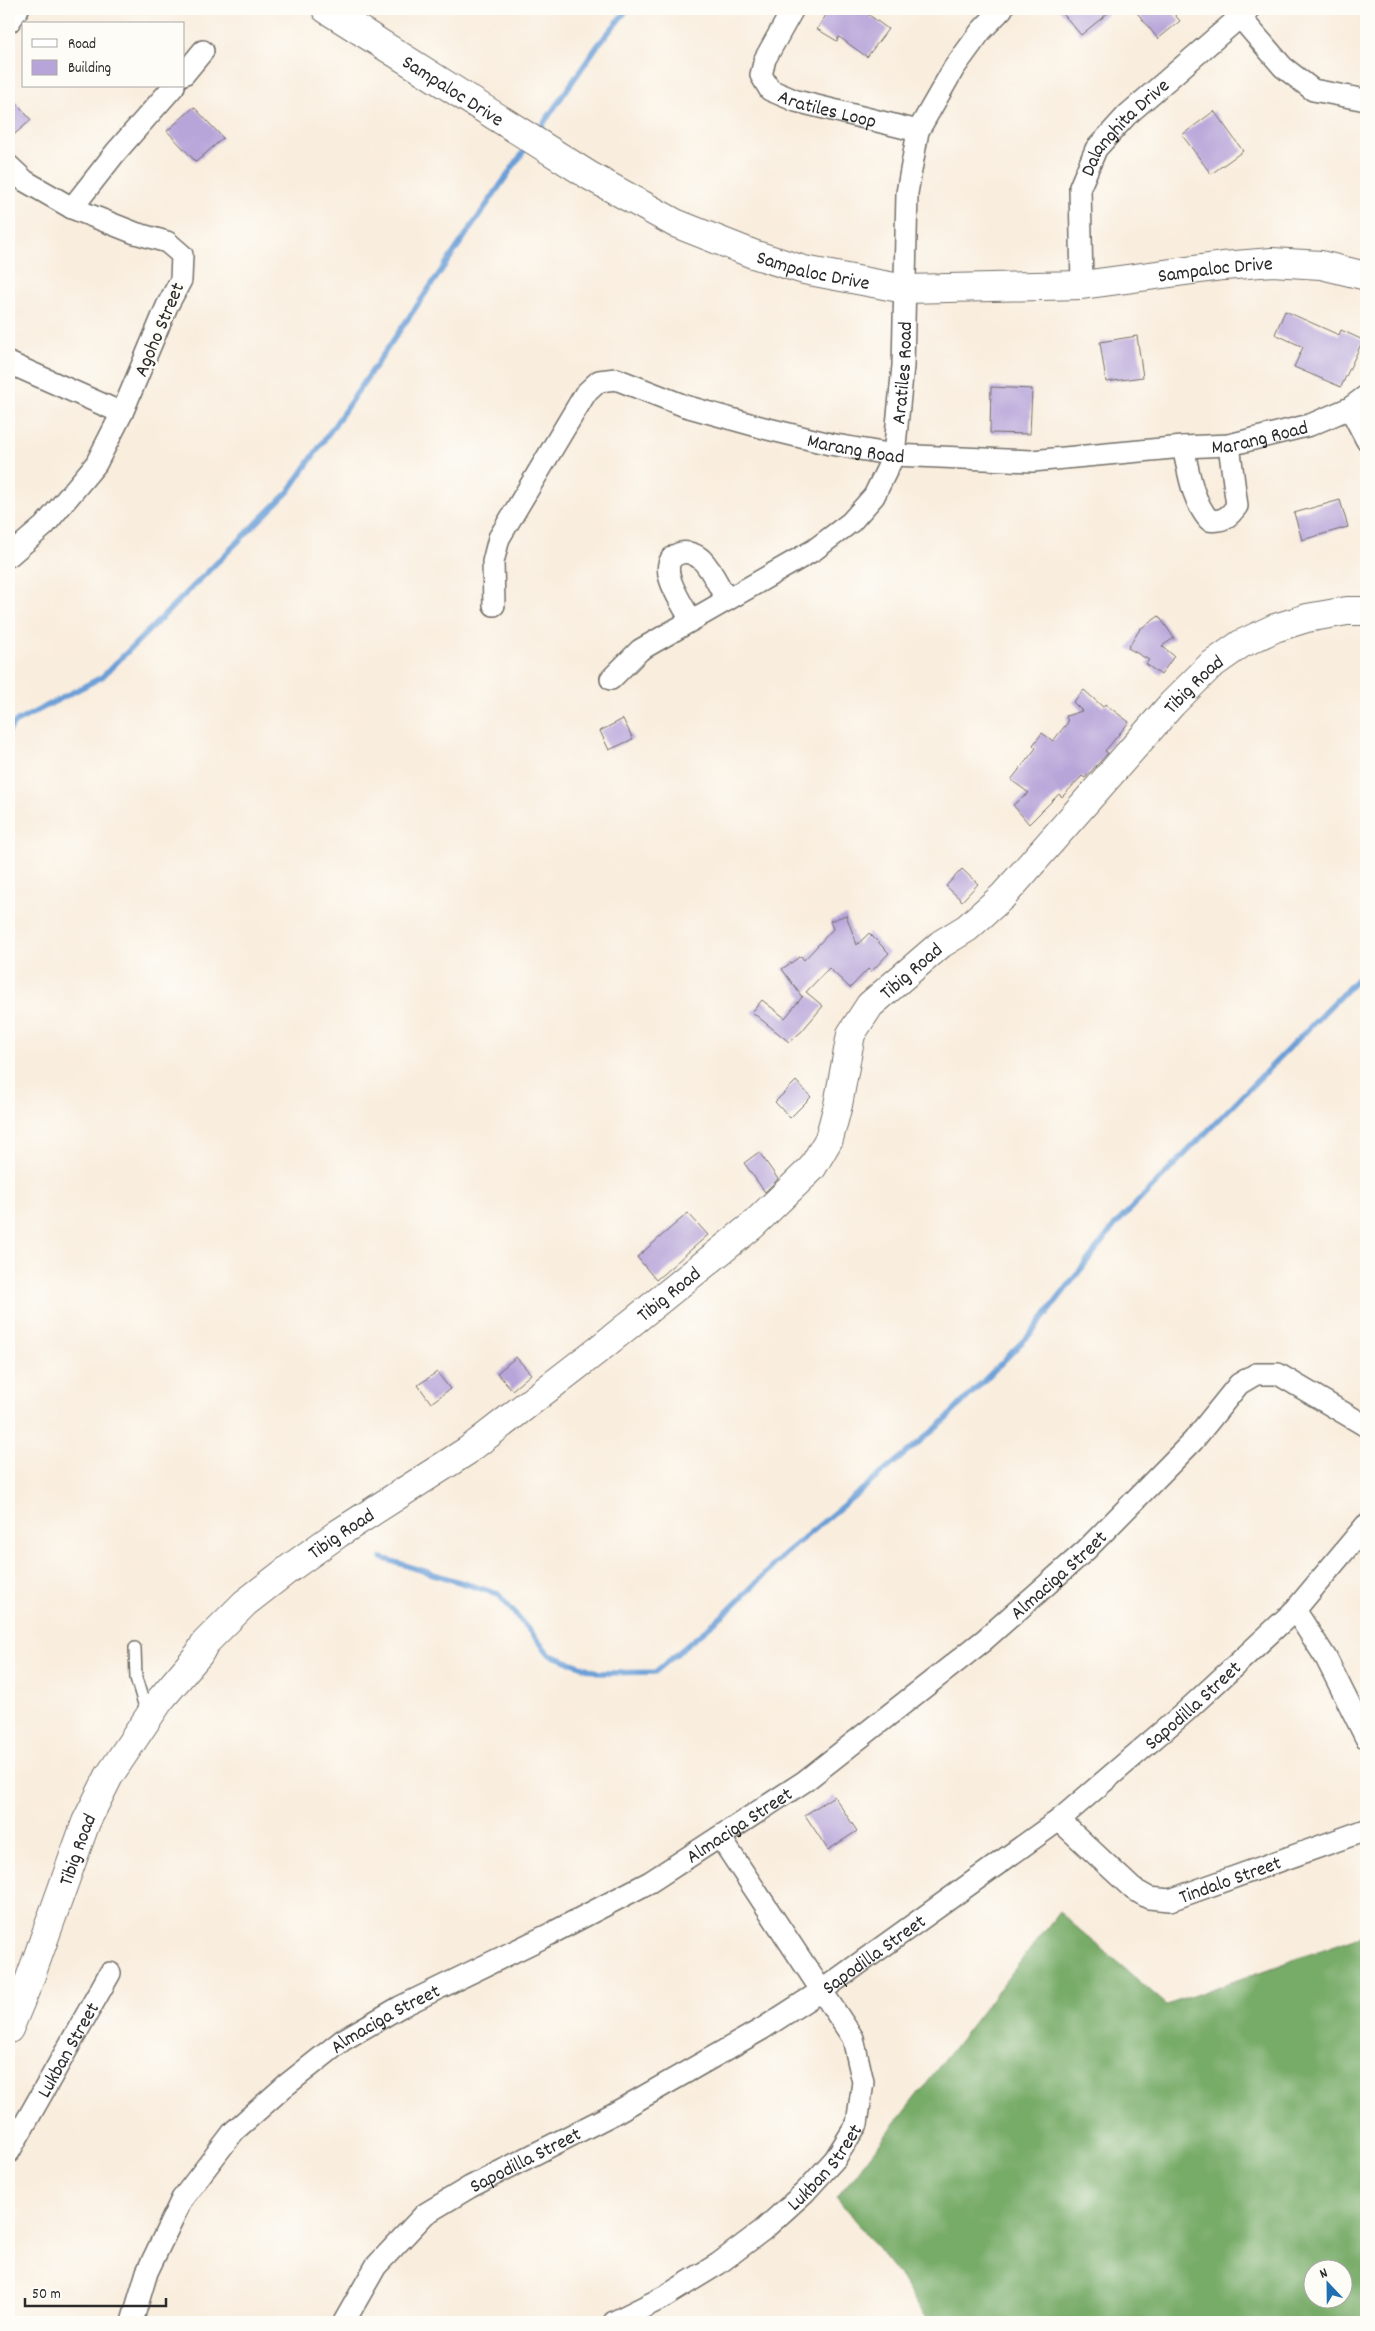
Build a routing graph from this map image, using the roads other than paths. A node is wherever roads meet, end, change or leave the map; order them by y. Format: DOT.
graph roads {
  1 [pos="18,9"];
  2 [pos="793,9"];
  3 [pos="1002,9"];
  4 [pos="1241,11"];
  5 [pos="333,14"];
  6 [pos="9,22"];
  7 [pos="203,51"];
  8 [pos="185,73"];
  9 [pos="172,88"];
  10 [pos="1366,100"];
  11 [pos="918,131"];
  12 [pos="9,166"];
  13 [pos="72,208"];
  14 [pos="1366,276"];
  15 [pos="1082,286"];
  16 [pos="905,289"];
  17 [pos="9,364"];
  18 [pos="1358,402"];
  19 [pos="122,413"];
  20 [pos="1366,439"];
  21 [pos="1229,445"];
  22 [pos="1183,447"];
  23 [pos="894,455"];
  24 [pos="9,556"];
  25 [pos="727,600"];
  26 [pos="494,605"];
  27 [pos="1366,610"];
  28 [pos="691,620"];
  29 [pos="611,679"];
  30 [pos="1366,1426"];
  31 [pos="1366,1525"];
  32 [pos="1294,1610"];
  33 [pos="135,1648"];
  34 [pos="148,1718"];
  35 [pos="1366,1738"];
  36 [pos="1059,1820"];
  37 [pos="1366,1830"];
  38 [pos="720,1837"];
  39 [pos="110,1973"];
  40 [pos="820,1990"];
  41 [pos="9,2030"];
  42 [pos="9,2152"];
  43 [pos="132,2322"];
  44 [pos="344,2322"];
  45 [pos="614,2322"];
  1 -- 6 [label="street"];
  2 -- 11 [label="street, Aratiles Loop"];
  3 -- 11 [label="street, Aratiles Road"];
  4 -- 10 [label="street"];
  4 -- 15 [label="street, Dalanghita Drive"];
  5 -- 16 [label="main road, Sampaloc Drive"];
  7 -- 8 [label="street"];
  9 -- 13 [label="street"];
  11 -- 16 [label="street, Aratiles Road"];
  12 -- 13 [label="street, Agoho Street"];
  13 -- 19 [label="street, Agoho Street"];
  14 -- 15 [label="main road, Sampaloc Drive"];
  15 -- 16 [label="main road, Sampaloc Drive"];
  16 -- 23 [label="street, Aratiles Road"];
  17 -- 19 [label="street"];
  18 -- 20 [label="street"];
  18 -- 21 [label="street, Marang Road"];
  19 -- 24 [label="street, Agoho Street"];
  21 -- 22 [label="street, Marang Road"];
  21 -- 22 [label="street"];
  22 -- 23 [label="street, Marang Road"];
  23 -- 25 [label="street, Aratiles Road"];
  23 -- 26 [label="street, Marang Road"];
  25 -- 28 [label="street, Aratiles Road"];
  25 -- 28 [label="street"];
  27 -- 34 [label="main road, Tibig Road"];
  28 -- 29 [label="street, Aratiles Road"];
  30 -- 38 [label="street, Almaciga Street"];
  31 -- 32 [label="street, Sapodilla Street"];
  32 -- 35 [label="street"];
  32 -- 36 [label="street, Sapodilla Street"];
  33 -- 34 [label="lane"];
  34 -- 41 [label="main road, Tibig Road"];
  36 -- 37 [label="street, Tindalo Street"];
  36 -- 40 [label="street, Sapodilla Street"];
  38 -- 40 [label="street, Lukban Street"];
  38 -- 43 [label="street, Almaciga Street"];
  39 -- 42 [label="street, Lukban Street"];
  40 -- 44 [label="street, Sapodilla Street"];
  40 -- 45 [label="street, Lukban Street"];
}
